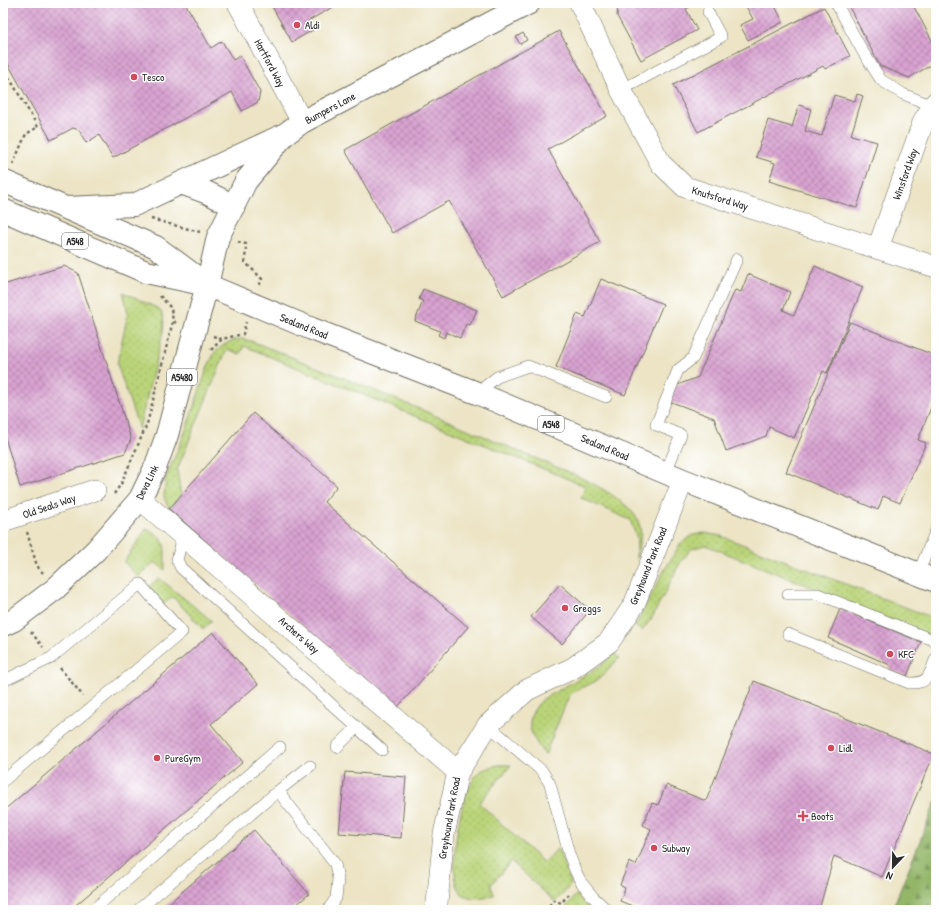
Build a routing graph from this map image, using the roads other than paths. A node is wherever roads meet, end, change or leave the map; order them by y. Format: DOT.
graph roads {
  1 [pos="238,3"];
  2 [pos="529,3"];
  3 [pos="580,3"];
  4 [pos="836,3"];
  5 [pos="708,12"];
  6 [pos="621,90"];
  7 [pos="934,104"];
  8 [pos="302,122"];
  9 [pos="284,135"];
  10 [pos="8,173"];
  11 [pos="181,183"];
  12 [pos="234,206"];
  13 [pos="67,208"];
  14 [pos="3,210"];
  15 [pos="878,248"];
  16 [pos="737,259"];
  17 [pos="936,266"];
  18 [pos="207,285"];
  19 [pos="477,393"];
  20 [pos="606,397"];
  21 [pos="674,476"];
  22 [pos="94,490"];
  23 [pos="140,499"];
  24 [pos="12,518"];
  25 [pos="936,530"];
  26 [pos="183,536"];
  27 [pos="927,578"];
  28 [pos="788,594"];
  29 [pos="3,625"];
  30 [pos="788,634"];
  31 [pos="936,643"];
  32 [pos="936,658"];
  33 [pos="3,681"];
  34 [pos="488,724"];
  35 [pos="357,727"];
  36 [pos="280,747"];
  37 [pos="337,747"];
  38 [pos="382,750"];
  39 [pos="310,766"];
  40 [pos="458,772"];
  41 [pos="3,782"];
  42 [pos="278,791"];
  43 [pos="93,910"];
  44 [pos="138,910"];
  45 [pos="328,910"];
  46 [pos="435,910"];
  47 [pos="607,910"];
  1 -- 8 [label="street, Hartford Way"];
  2 -- 8 [label="main road, Bumpers Lane"];
  3 -- 6 [label="street, Knutsford Way"];
  4 -- 7 [label="lane"];
  5 -- 6 [label="lane"];
  6 -- 15 [label="street, Knutsford Way"];
  7 -- 15 [label="street, Winsford Way"];
  8 -- 9 [label="main road, Bumpers Lane"];
  9 -- 11 [label="main road"];
  9 -- 12 [label="main road, Bumpers Lane"];
  10 -- 13 [label="main road, Sealand Road / A548"];
  11 -- 12 [label="main road"];
  11 -- 13 [label="main road"];
  12 -- 18 [label="main road, Bumpers Lane"];
  13 -- 18 [label="main road, Sealand Road / A548"];
  14 -- 18 [label="main road, Sealand Road / A548"];
  15 -- 17 [label="street, Knutsford Way"];
  16 -- 21 [label="lane"];
  18 -- 19 [label="main road, Sealand Road / A548"];
  18 -- 23 [label="main road, Deva Link / A5480"];
  19 -- 20 [label="lane"];
  19 -- 21 [label="main road, Sealand Road / A548"];
  21 -- 27 [label="main road, Sealand Road / A548"];
  21 -- 34 [label="street, Greyhound Park Road"];
  22 -- 24 [label="street, Old Seals Way"];
  23 -- 26 [label="street, Archers Way"];
  23 -- 29 [label="main road, Deva Link / A5480"];
  25 -- 27 [label="lane"];
  26 -- 35 [label="lane"];
  26 -- 40 [label="street, Archers Way"];
  28 -- 31 [label="lane"];
  30 -- 32 [label="lane"];
  33 -- 41 [label="lane"];
  34 -- 40 [label="street, Greyhound Park Road"];
  34 -- 47 [label="lane"];
  35 -- 37 [label="lane"];
  35 -- 38 [label="lane"];
  36 -- 43 [label="lane"];
  39 -- 42 [label="lane"];
  40 -- 46 [label="street, Greyhound Park Road"];
  42 -- 44 [label="lane"];
  42 -- 45 [label="lane"];
}
